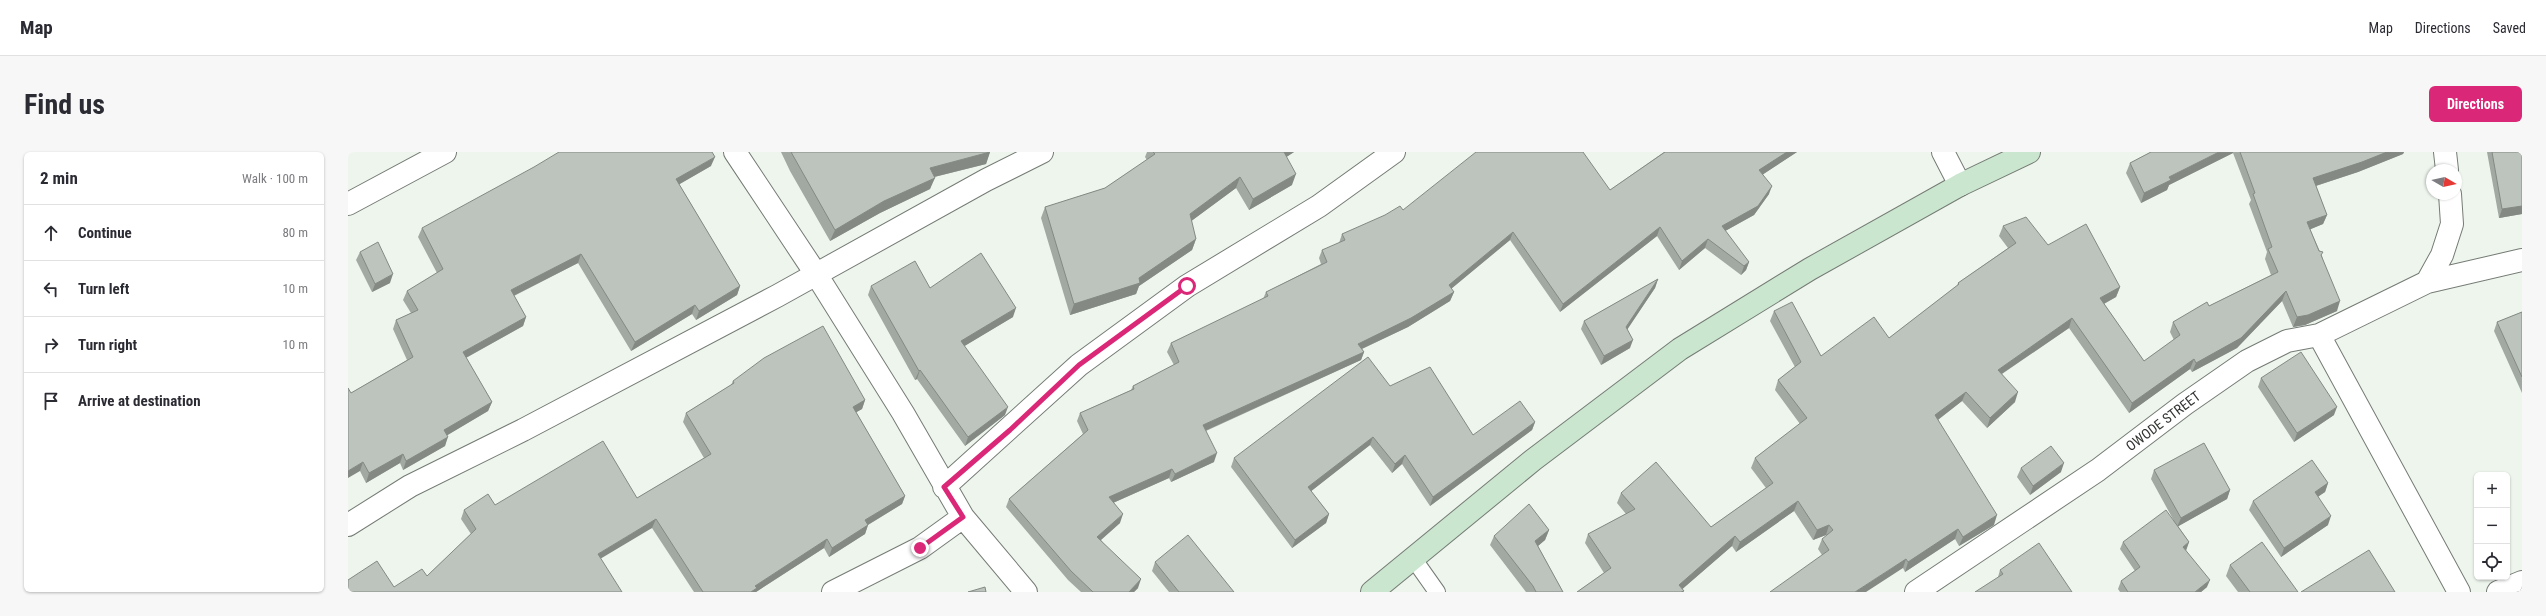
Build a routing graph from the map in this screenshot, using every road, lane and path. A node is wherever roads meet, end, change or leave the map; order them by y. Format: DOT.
graph roads {
  1 [pos="445,152"];
  2 [pos="735,152"];
  3 [pos="1042,152"];
  4 [pos="1394,152"];
  5 [pos="1942,152"];
  6 [pos="2029,152"];
  7 [pos="2445,152"];
  8 [pos="2446,164"];
  9 [pos="1960,185"];
  10 [pos="2450,200"];
  11 [pos="348,204"];
  12 [pos="2522,260"];
  13 [pos="816,274"];
  14 [pos="2427,282"];
  15 [pos="2319,335"];
  16 [pos="944,487"];
  17 [pos="963,517"];
  18 [pos="348,525"];
  19 [pos="1413,558"];
  20 [pos="2522,582"];
  21 [pos="832,592"];
  22 [pos="1026,592"];
  23 [pos="1372,592"];
  24 [pos="1437,592"];
  25 [pos="1916,592"];
  26 [pos="2459,592"];
  27 [pos="2498,592"];
  1 -- 11 [label="street"];
  2 -- 13 [label="street"];
  3 -- 13 [label="street"];
  4 -- 16 [label="street"];
  5 -- 9 [label="street"];
  6 -- 9 [label="main road"];
  7 -- 8 [label="street"];
  9 -- 19 [label="main road"];
  10 -- 14 [label="street"];
  12 -- 14 [label="street, OWODE STREET"];
  13 -- 16 [label="street"];
  13 -- 18 [label="street"];
  14 -- 15 [label="street, OWODE STREET"];
  15 -- 25 [label="street, OWODE STREET"];
  15 -- 26 [label="street"];
  16 -- 17 [label="street"];
  17 -- 21 [label="street"];
  17 -- 22 [label="street"];
  19 -- 23 [label="main road"];
  19 -- 24 [label="lane"];
  20 -- 27 [label="street"];
}
